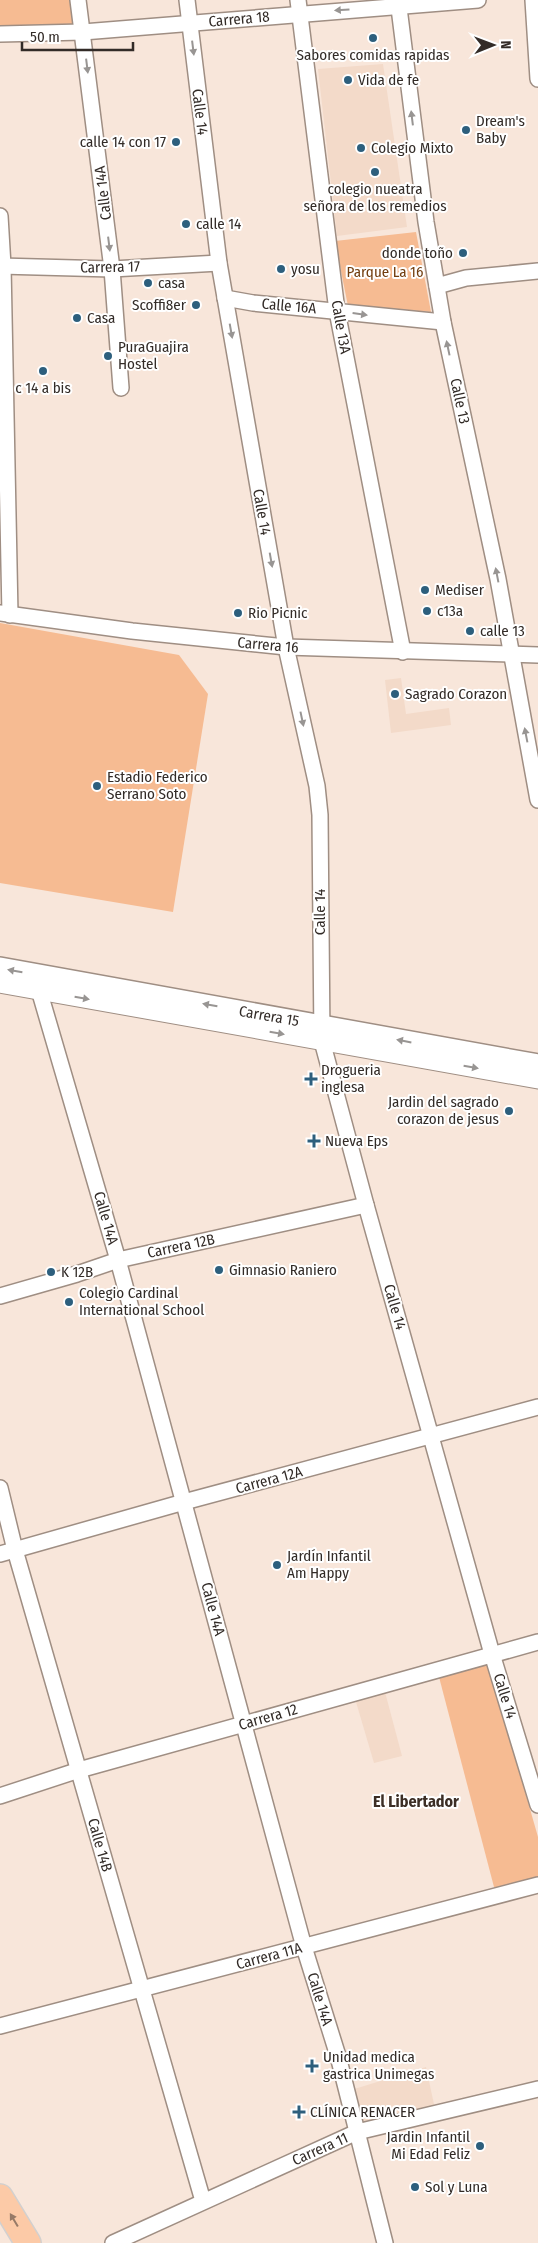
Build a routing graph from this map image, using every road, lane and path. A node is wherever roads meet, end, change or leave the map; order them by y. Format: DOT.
graph roads {
  1 [pos="78,0"];
  2 [pos="187,0"];
  3 [pos="478,0"];
  4 [pos="533,0"];
  5 [pos="398,3"];
  6 [pos="299,7"];
  7 [pos="189,23"];
  8 [pos="83,32"];
  9 [pos="0,34"];
  10 [pos="538,79"];
  11 [pos="0,216"];
  12 [pos="219,263"];
  13 [pos="2,266"];
  14 [pos="112,269"];
  15 [pos="538,271"];
  16 [pos="437,286"];
  17 [pos="225,298"];
  18 [pos="337,310"];
  19 [pos="443,322"];
  20 [pos="121,388"];
  21 [pos="5,614"];
  22 [pos="286,647"];
  23 [pos="403,652"];
  24 [pos="510,654"];
  25 [pos="538,655"];
  26 [pos="538,800"];
  27 [pos="0,968"];
  28 [pos="0,983"];
  29 [pos="40,983"];
  30 [pos="321,1033"];
  31 [pos="538,1066"];
  32 [pos="538,1079"];
  33 [pos="366,1205"];
  34 [pos="118,1260"];
  35 [pos="0,1296"];
  36 [pos="538,1407"];
  37 [pos="432,1437"];
  38 [pos="0,1488"];
  39 [pos="184,1502"];
  40 [pos="7,1552"];
  41 [pos="538,1642"];
  42 [pos="492,1654"];
  43 [pos="245,1724"];
  44 [pos="79,1770"];
  45 [pos="0,1796"];
  46 [pos="538,1805"];
  47 [pos="538,1885"];
  48 [pos="304,1947"];
  49 [pos="141,1990"];
  50 [pos="0,2026"];
  51 [pos="538,2089"];
  52 [pos="357,2132"];
  53 [pos="0,2197"];
  54 [pos="203,2201"];
  55 [pos="28,2243"];
  56 [pos="113,2243"];
  57 [pos="385,2243"];
  1 -- 8 [label="street, Calle 14A"];
  2 -- 7 [label="street, Calle 14"];
  3 -- 5 [label="street, Carrera 18"];
  4 -- 10 [label="street"];
  5 -- 6 [label="street, Carrera 18, one-way"];
  16 -- 5 [label="street, Calle 13, one-way"];
  6 -- 7 [label="street, Carrera 18"];
  6 -- 18 [label="street, Calle 13A"];
  7 -- 8 [label="street, Carrera 18"];
  7 -- 12 [label="street, Calle 14, one-way"];
  8 -- 9 [label="street, Carrera 18"];
  8 -- 14 [label="street, Calle 14A, one-way"];
  11 -- 13 [label="street"];
  12 -- 14 [label="street, Carrera 17"];
  12 -- 17 [label="street, Calle 14"];
  13 -- 14 [label="street, Carrera 17"];
  13 -- 21 [label="street"];
  14 -- 20 [label="street, Calle 14A"];
  15 -- 16 [label="street"];
  16 -- 19 [label="street, Calle 13"];
  17 -- 18 [label="street, Calle 16A"];
  17 -- 22 [label="street, Calle 14, one-way"];
  18 -- 19 [label="street, Calle 16A, one-way"];
  18 -- 23 [label="street, Calle 13A"];
  24 -- 19 [label="street, Calle 13, one-way"];
  21 -- 22 [label="street, Carrera 16"];
  22 -- 23 [label="street, Carrera 16"];
  22 -- 30 [label="street, Calle 14, one-way"];
  23 -- 24 [label="street, Carrera 16"];
  24 -- 25 [label="street, Carrera 16"];
  26 -- 24 [label="street, Calle 13, one-way"];
  29 -- 27 [label="main road, Carrera 15, one-way"];
  28 -- 29 [label="street, Carrera 15"];
  29 -- 30 [label="main road, Carrera 15"];
  29 -- 34 [label="street, Calle 14A"];
  31 -- 30 [label="main road, Carrera 15, one-way"];
  30 -- 32 [label="street, Carrera 15, one-way"];
  30 -- 33 [label="street, Calle 14"];
  33 -- 34 [label="street, Carrera 12B"];
  33 -- 37 [label="street, Calle 14"];
  34 -- 35 [label="street, Carrera 12B"];
  34 -- 39 [label="street, Calle 14A"];
  36 -- 37 [label="street, Carrera 12A"];
  37 -- 39 [label="street, Carrera 12A"];
  37 -- 42 [label="street, Calle 14"];
  38 -- 40 [label="street, Calle 14B"];
  39 -- 40 [label="street, Carrera 12A"];
  39 -- 43 [label="street, Calle 14A"];
  40 -- 44 [label="street, Calle 14B"];
  41 -- 42 [label="street, Carrera 12"];
  42 -- 43 [label="street, Carrera 12"];
  42 -- 46 [label="street, Calle 14"];
  43 -- 44 [label="street, Carrera 12"];
  43 -- 48 [label="street, Calle 14A"];
  44 -- 45 [label="street, Carrera 12"];
  44 -- 49 [label="street, Calle 14B"];
  47 -- 48 [label="street, Carrera 11A"];
  48 -- 49 [label="street, Carrera 11A"];
  48 -- 52 [label="street, Calle 14A"];
  49 -- 50 [label="street, Carrera 11A"];
  49 -- 54 [label="street, Calle 14B"];
  51 -- 52 [label="street, Carrera 11"];
  52 -- 54 [label="street, Carrera 11"];
  52 -- 57 [label="street, Calle 14A"];
  55 -- 53 [label="highway, one-way"];
  54 -- 56 [label="street, Carrera 11"];
}
